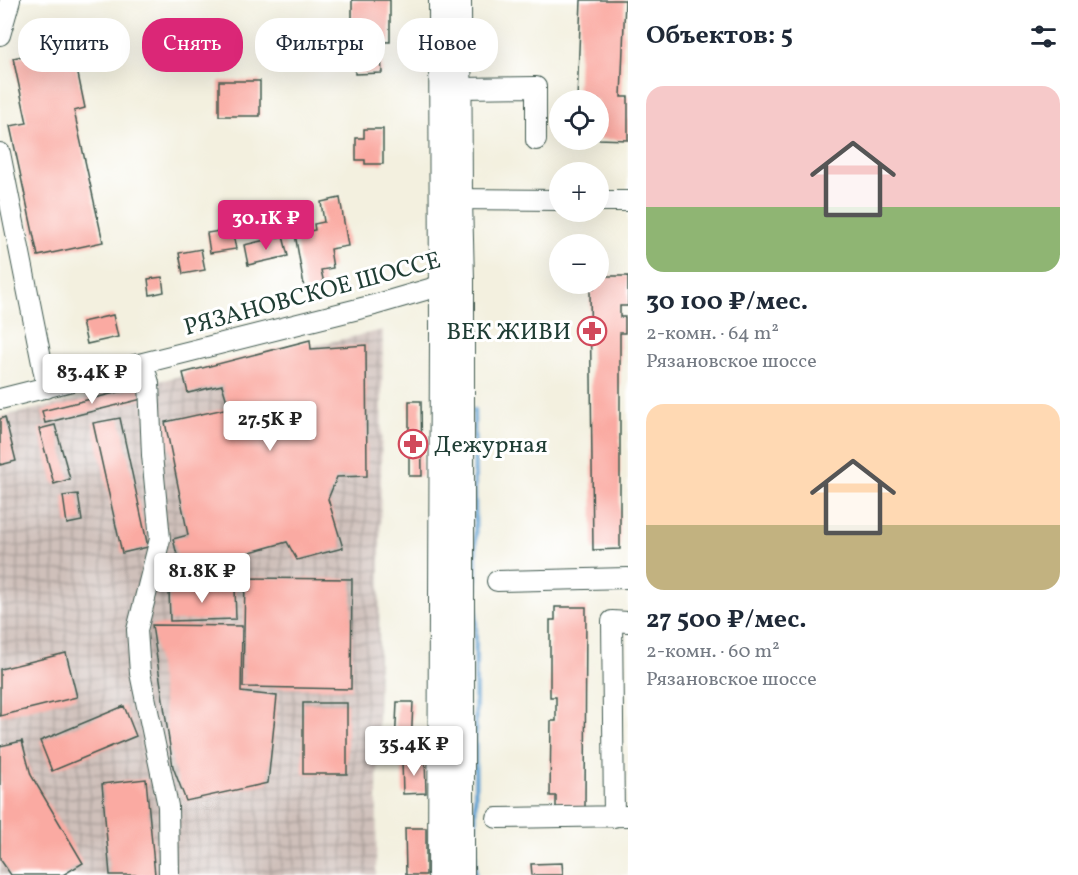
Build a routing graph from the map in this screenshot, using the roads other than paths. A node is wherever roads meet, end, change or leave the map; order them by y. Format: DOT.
graph roads {
  1 [pos="10,0"];
  2 [pos="441,0"];
  3 [pos="459,0"];
  4 [pos="0,35"];
  5 [pos="459,88"];
  6 [pos="536,140"];
  7 [pos="0,153"];
  8 [pos="451,199"];
  9 [pos="549,200"];
  10 [pos="609,201"];
  11 [pos="628,201"];
  12 [pos="452,282"];
  13 [pos="143,363"];
  14 [pos="47,387"];
  15 [pos="0,399"];
  16 [pos="628,578"];
  17 [pos="497,581"];
  18 [pos="628,622"];
  19 [pos="621,816"];
  20 [pos="497,818"];
  21 [pos="169,875"];
  22 [pos="440,875"];
  23 [pos="462,875"];
  1 -- 4 [label="street"];
  2 -- 8 [label="main road"];
  3 -- 5 [label="main road"];
  5 -- 6 [label="street"];
  5 -- 8 [label="main road"];
  7 -- 14 [label="street"];
  8 -- 9 [label="street"];
  8 -- 12 [label="main road"];
  10 -- 11 [label="street"];
  12 -- 13 [label="street, РЯЗАНОВСКОЕ ШОССЕ"];
  12 -- 22 [label="main road"];
  12 -- 23 [label="main road"];
  13 -- 14 [label="street, РЯЗАНОВСКОЕ ШОССЕ"];
  13 -- 21 [label="street"];
  14 -- 15 [label="street, РЯЗАНОВСКОЕ ШОССЕ"];
  16 -- 17 [label="street"];
  18 -- 19 [label="street"];
  19 -- 20 [label="street"];
}
